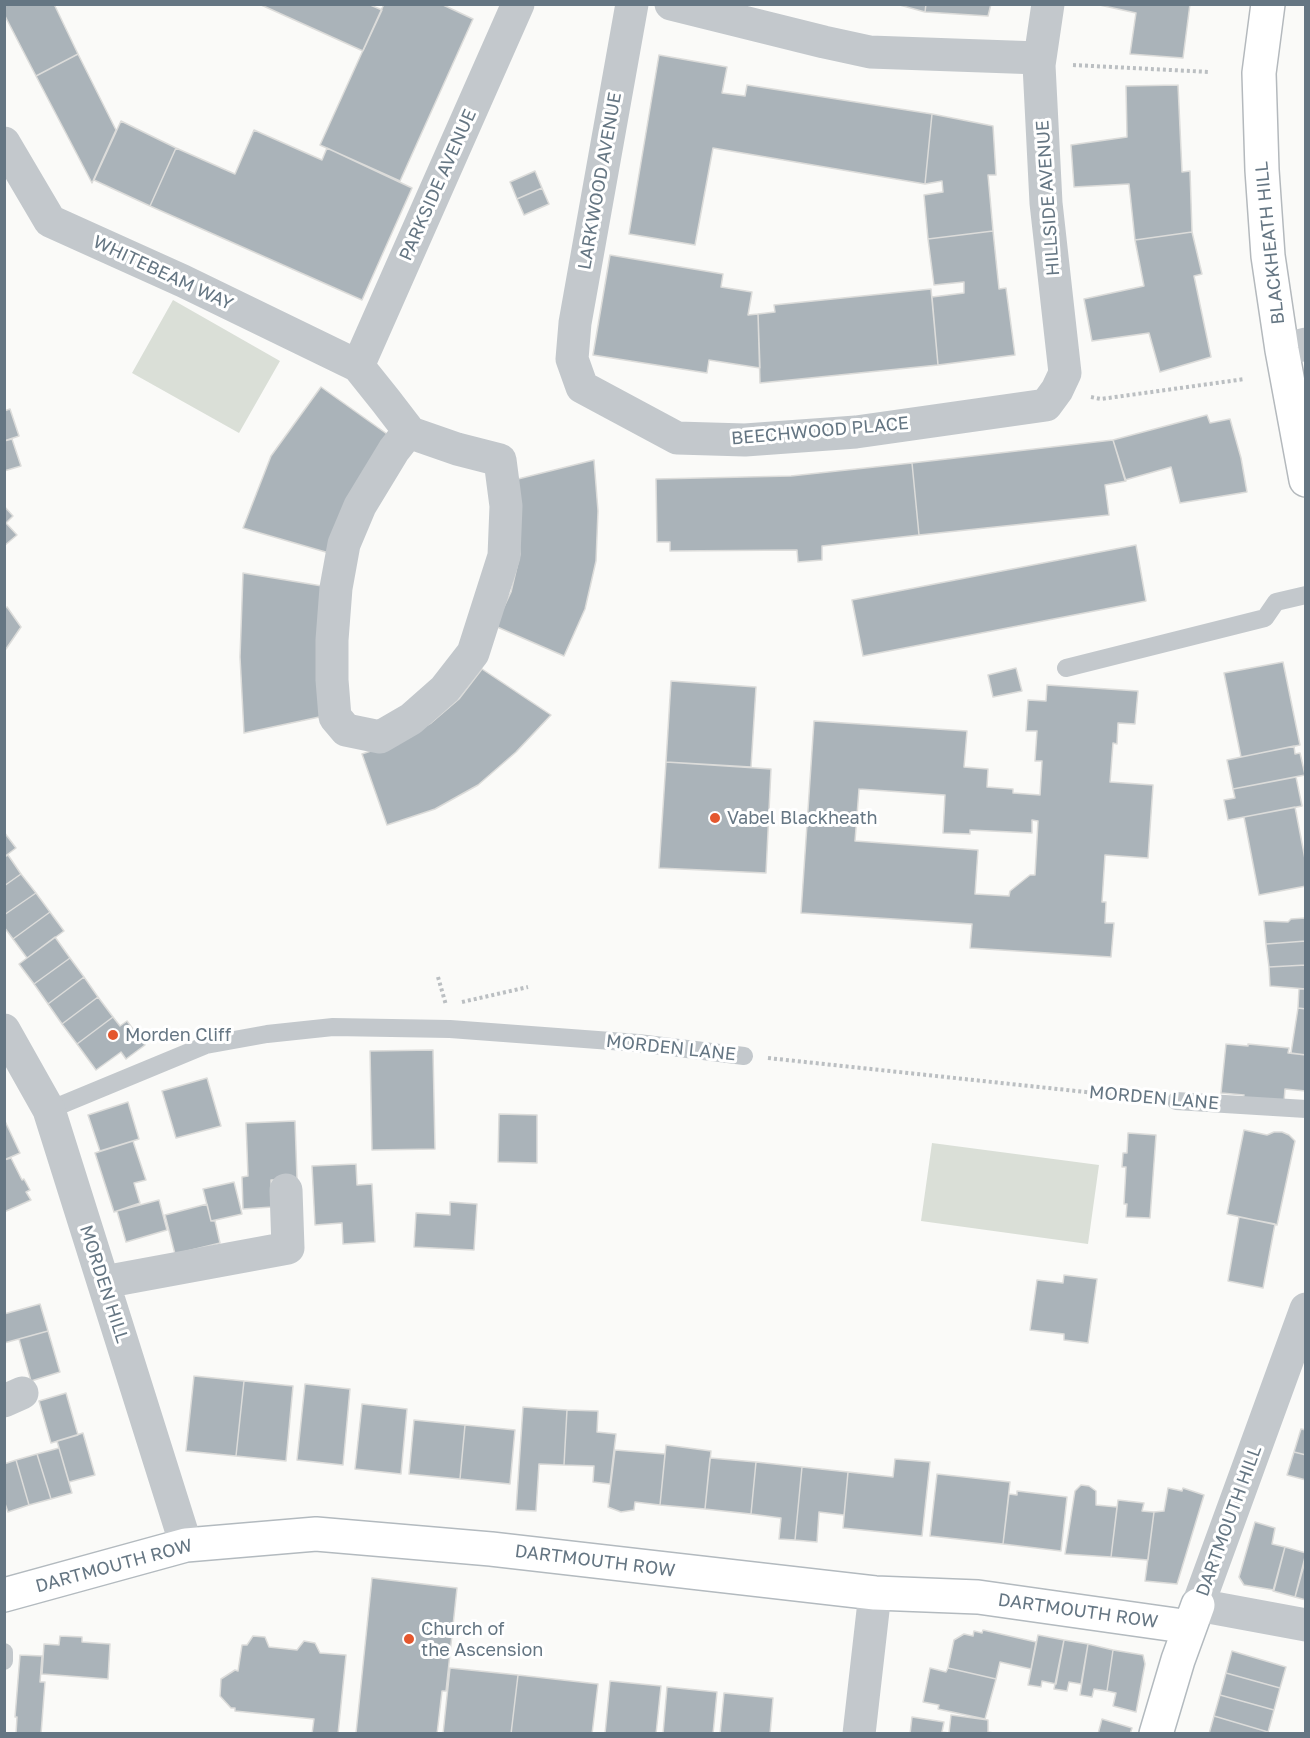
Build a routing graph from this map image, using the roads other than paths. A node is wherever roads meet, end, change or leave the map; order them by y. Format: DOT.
graph roads {
  1 [pos="632,4"];
  2 [pos="671,4"];
  3 [pos="1048,4"];
  4 [pos="1268,4"];
  5 [pos="517,5"];
  6 [pos="1039,58"];
  7 [pos="4,143"];
  8 [pos="1294,347"];
  9 [pos="572,358"];
  10 [pos="358,366"];
  11 [pos="1057,390"];
  12 [pos="409,431"];
  13 [pos="1305,480"];
  14 [pos="1305,595"];
  15 [pos="1066,668"];
  16 [pos="4,1030"];
  17 [pos="744,1056"];
  18 [pos="1176,1101"];
  19 [pos="48,1110"];
  20 [pos="1305,1110"];
  21 [pos="286,1190"];
  22 [pos="104,1282"];
  23 [pos="1305,1310"];
  24 [pos="186,1545"];
  25 [pos="875,1593"];
  26 [pos="4,1595"];
  27 [pos="1194,1616"];
  28 [pos="1305,1626"];
  29 [pos="4,1652"];
  30 [pos="4,1661"];
  31 [pos="859,1734"];
  32 [pos="1156,1734"];
  1 -- 9 [label="street, LARKWOOD AVENUE"];
  2 -- 6 [label="street"];
  3 -- 6 [label="street, HILLSIDE AVENUE"];
  4 -- 8 [label="main road, BLACKHEATH HILL"];
  5 -- 10 [label="street, PARKSIDE AVENUE"];
  6 -- 11 [label="street, HILLSIDE AVENUE"];
  7 -- 10 [label="street, WHITEBEAM WAY"];
  8 -- 13 [label="main road, BLACKHEATH HILL"];
  9 -- 11 [label="street, BEECHWOOD PLACE"];
  10 -- 12 [label="street"];
  12 -- 12 [label="street"];
  14 -- 15 [label="lane"];
  16 -- 19 [label="street, MORDEN HILL"];
  17 -- 19 [label="lane, MORDEN LANE"];
  18 -- 20 [label="lane, MORDEN LANE"];
  19 -- 22 [label="street, MORDEN HILL"];
  21 -- 22 [label="street"];
  22 -- 24 [label="street, MORDEN HILL"];
  23 -- 27 [label="street, DARTMOUTH HILL"];
  24 -- 25 [label="main road, DARTMOUTH ROW"];
  24 -- 26 [label="main road, DARTMOUTH ROW"];
  25 -- 27 [label="main road, DARTMOUTH ROW"];
  25 -- 31 [label="street"];
  27 -- 28 [label="street, DARTMOUTH ROW"];
  27 -- 32 [label="main road, DARTMOUTH HILL"];
  29 -- 30 [label="lane"];
}
